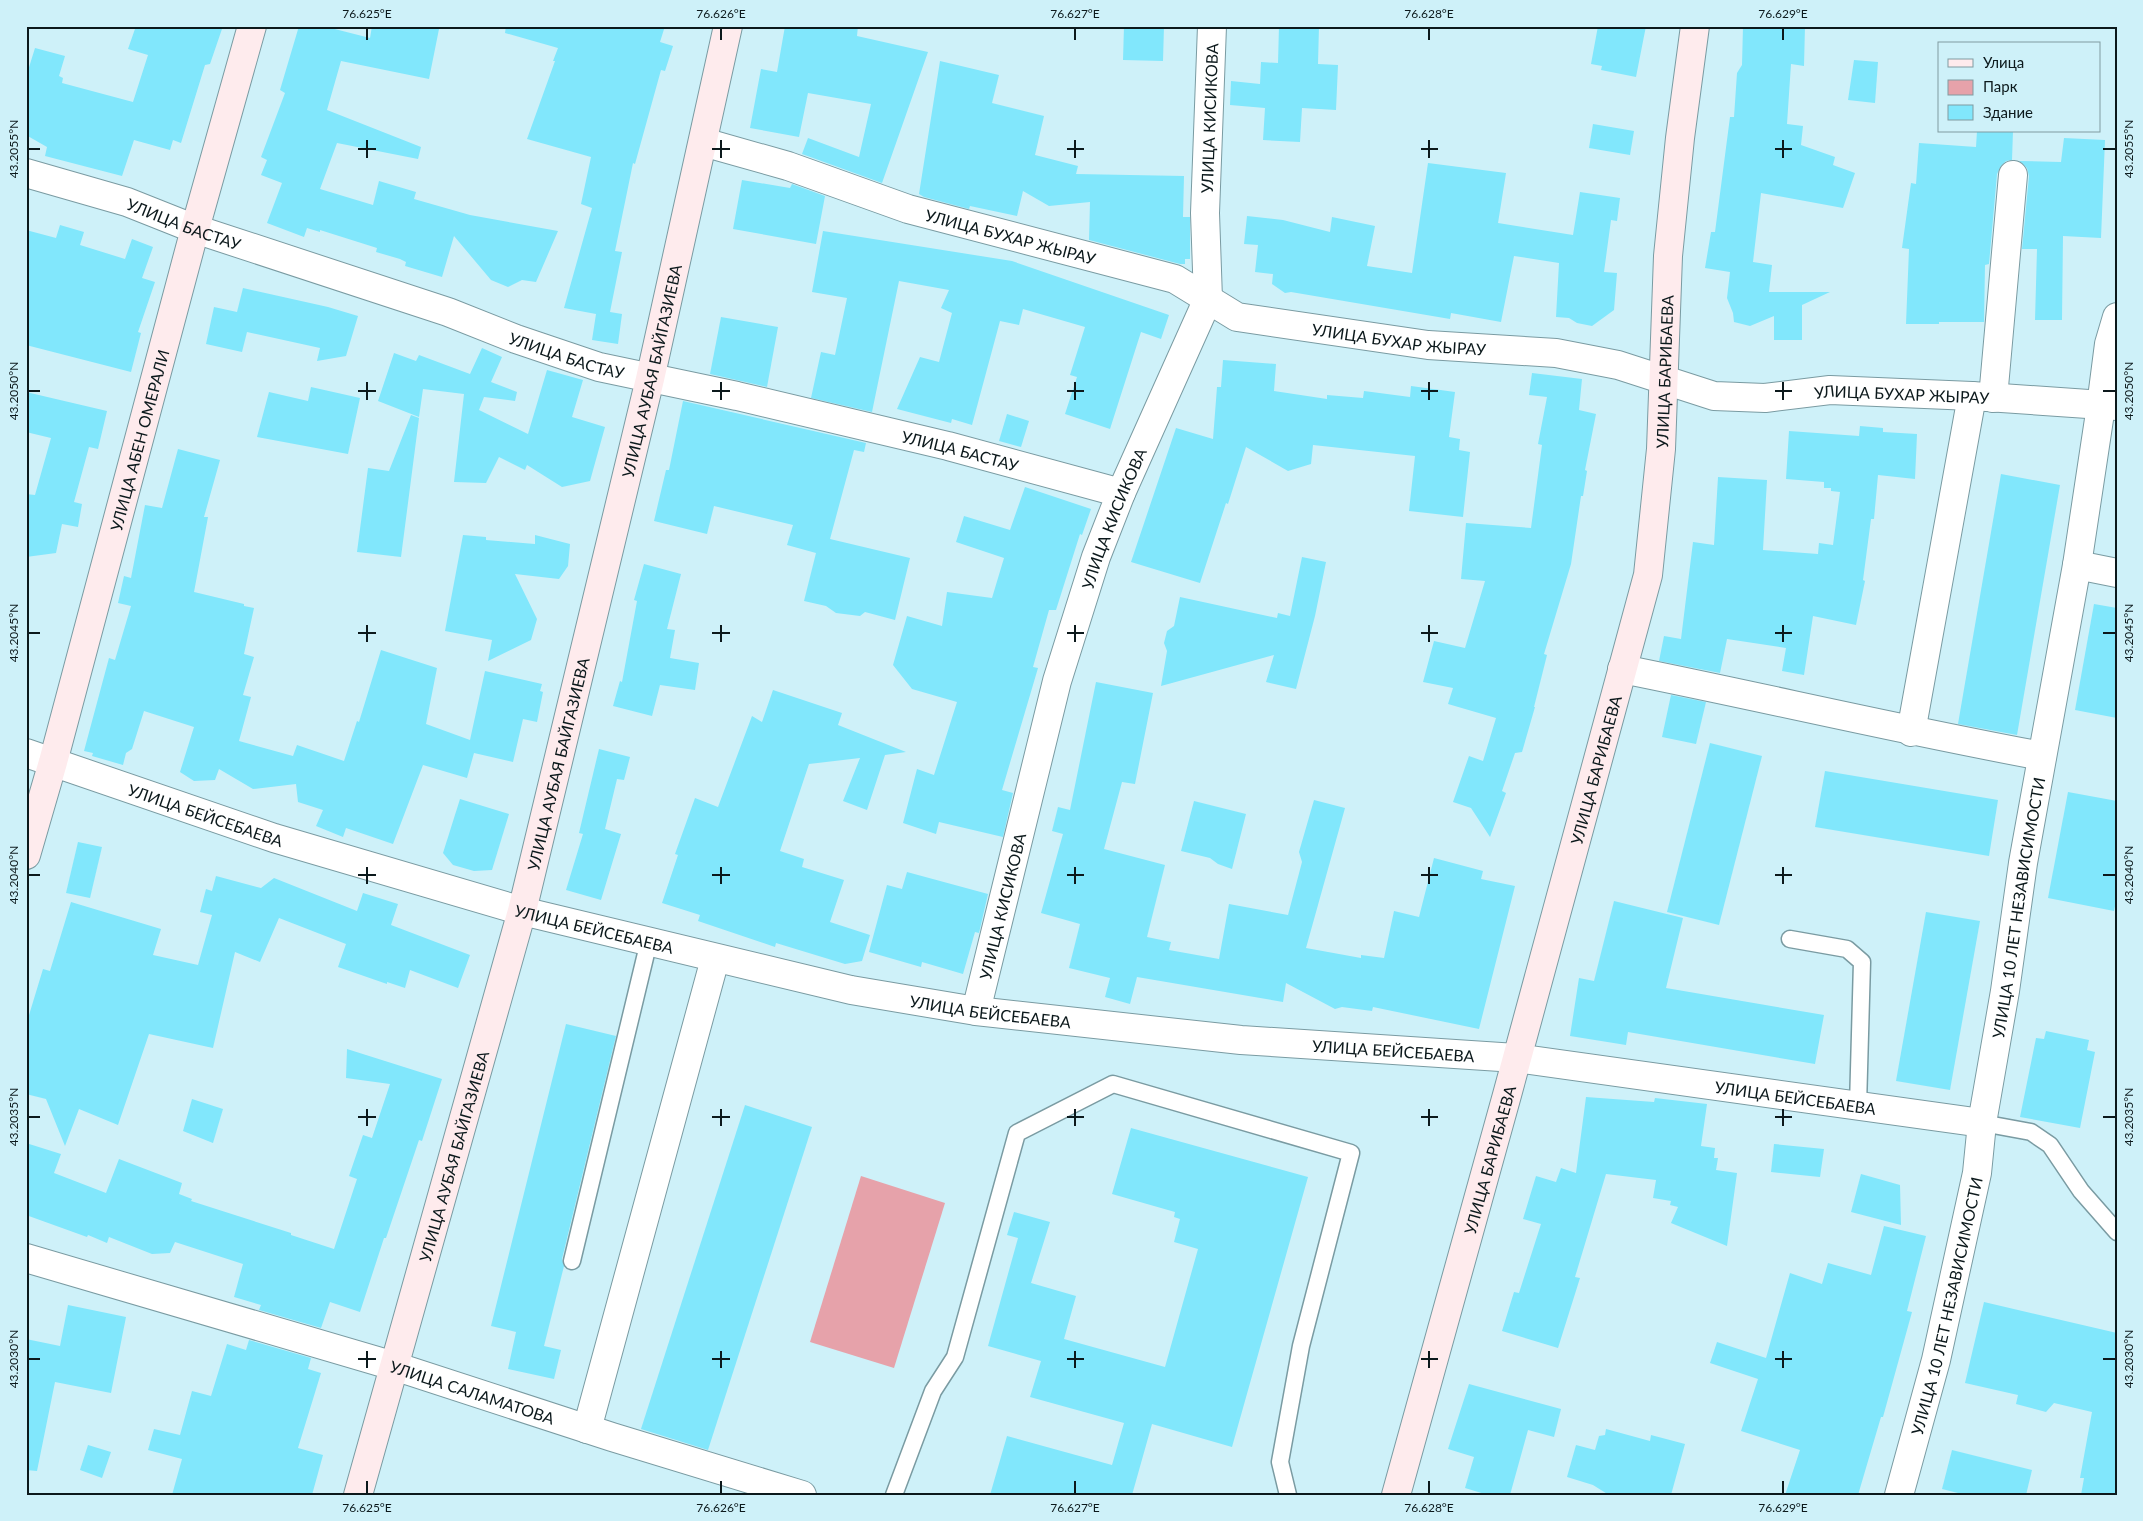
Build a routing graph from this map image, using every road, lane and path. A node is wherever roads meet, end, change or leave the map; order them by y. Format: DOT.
graph roads {
  1 [pos="252,26"];
  2 [pos="728,26"];
  3 [pos="1212,26"];
  4 [pos="1696,26"];
  5 [pos="703,142"];
  6 [pos="26,174"];
  7 [pos="2013,175"];
  8 [pos="195,229"];
  9 [pos="1208,299"];
  10 [pos="2117,317"];
  11 [pos="650,379"];
  12 [pos="1665,381"];
  13 [pos="1982,397"];
  14 [pos="2109,406"];
  15 [pos="1121,493"];
  16 [pos="2077,565"];
  17 [pos="2117,573"];
  18 [pos="1622,669"];
  19 [pos="1911,732"];
  20 [pos="26,753"];
  21 [pos="2042,756"];
  22 [pos="53,762"];
  23 [pos="26,855"];
  24 [pos="522,911"];
  25 [pos="1790,939"];
  26 [pos="648,941"];
  27 [pos="715,959"];
  28 [pos="976,1011"];
  29 [pos="1516,1058"];
  30 [pos="1858,1106"];
  31 [pos="1982,1123"];
  32 [pos="2117,1232"];
  33 [pos="26,1258"];
  34 [pos="572,1261"];
  35 [pos="394,1366"];
  36 [pos="587,1429"];
  37 [pos="358,1495"];
  38 [pos="802,1495"];
  39 [pos="894,1495"];
  40 [pos="1288,1495"];
  41 [pos="1396,1495"];
  42 [pos="1899,1495"];
  1 -- 8 [label="main road, УЛИЦА АБЕН ОМЕРАЛИ"];
  2 -- 5 [label="main road, УЛИЦА АУБАЯ БАЙГАЗИЕВА"];
  3 -- 9 [label="street, УЛИЦА КИСИКОВА"];
  4 -- 12 [label="main road, УЛИЦА БАРИБАЕВА"];
  5 -- 9 [label="street, УЛИЦА БУХАР ЖЫРАУ"];
  5 -- 11 [label="main road, УЛИЦА АУБАЯ БАЙГАЗИЕВА"];
  6 -- 8 [label="street, УЛИЦА БАСТАУ"];
  7 -- 13 [label="street"];
  8 -- 11 [label="street, УЛИЦА БАСТАУ"];
  8 -- 22 [label="main road, УЛИЦА АБЕН ОМЕРАЛИ"];
  9 -- 12 [label="street, УЛИЦА БУХАР ЖЫРАУ"];
  9 -- 15 [label="street, УЛИЦА КИСИКОВА"];
  10 -- 14 [label="street, УЛИЦА 10 ЛЕТ НЕЗАВИСИМОСТИ"];
  11 -- 15 [label="street, УЛИЦА БАСТАУ"];
  11 -- 24 [label="main road, УЛИЦА АУБАЯ БАЙГАЗИЕВА"];
  12 -- 13 [label="street, УЛИЦА БУХАР ЖЫРАУ"];
  12 -- 18 [label="main road, УЛИЦА БАРИБАЕВА"];
  13 -- 14 [label="street, УЛИЦА БУХАР ЖЫРАУ"];
  13 -- 19 [label="street"];
  14 -- 16 [label="street, УЛИЦА 10 ЛЕТ НЕЗАВИСИМОСТИ"];
  15 -- 28 [label="street, УЛИЦА КИСИКОВА"];
  16 -- 17 [label="street"];
  16 -- 21 [label="street, УЛИЦА 10 ЛЕТ НЕЗАВИСИМОСТИ"];
  18 -- 19 [label="street"];
  18 -- 29 [label="main road, УЛИЦА БАРИБАЕВА"];
  19 -- 21 [label="street"];
  20 -- 22 [label="street, УЛИЦА БЕЙСЕБАЕВА"];
  21 -- 31 [label="street, УЛИЦА 10 ЛЕТ НЕЗАВИСИМОСТИ"];
  22 -- 23 [label="main road, УЛИЦА АБЕН ОМЕРАЛИ"];
  22 -- 24 [label="street, УЛИЦА БЕЙСЕБАЕВА"];
  24 -- 26 [label="street, УЛИЦА БЕЙСЕБАЕВА"];
  24 -- 35 [label="main road, УЛИЦА АУБАЯ БАЙГАЗИЕВА"];
  25 -- 30 [label="lane"];
  26 -- 27 [label="street, УЛИЦА БЕЙСЕБАЕВА"];
  26 -- 34 [label="lane"];
  27 -- 28 [label="street, УЛИЦА БЕЙСЕБАЕВА"];
  27 -- 36 [label="street"];
  28 -- 29 [label="street, УЛИЦА БЕЙСЕБАЕВА"];
  29 -- 30 [label="street, УЛИЦА БЕЙСЕБАЕВА"];
  29 -- 41 [label="main road, УЛИЦА БАРИБАЕВА"];
  30 -- 31 [label="street, УЛИЦА БЕЙСЕБАЕВА"];
  31 -- 32 [label="lane"];
  31 -- 42 [label="street, УЛИЦА 10 ЛЕТ НЕЗАВИСИМОСТИ"];
  33 -- 35 [label="street, УЛИЦА САЛАМАТОВА"];
  35 -- 36 [label="street, УЛИЦА САЛАМАТОВА"];
  35 -- 37 [label="main road, УЛИЦА АУБАЯ БАЙГАЗИЕВА"];
  36 -- 38 [label="street, УЛИЦА САЛАМАТОВА"];
  39 -- 40 [label="lane"];
}
